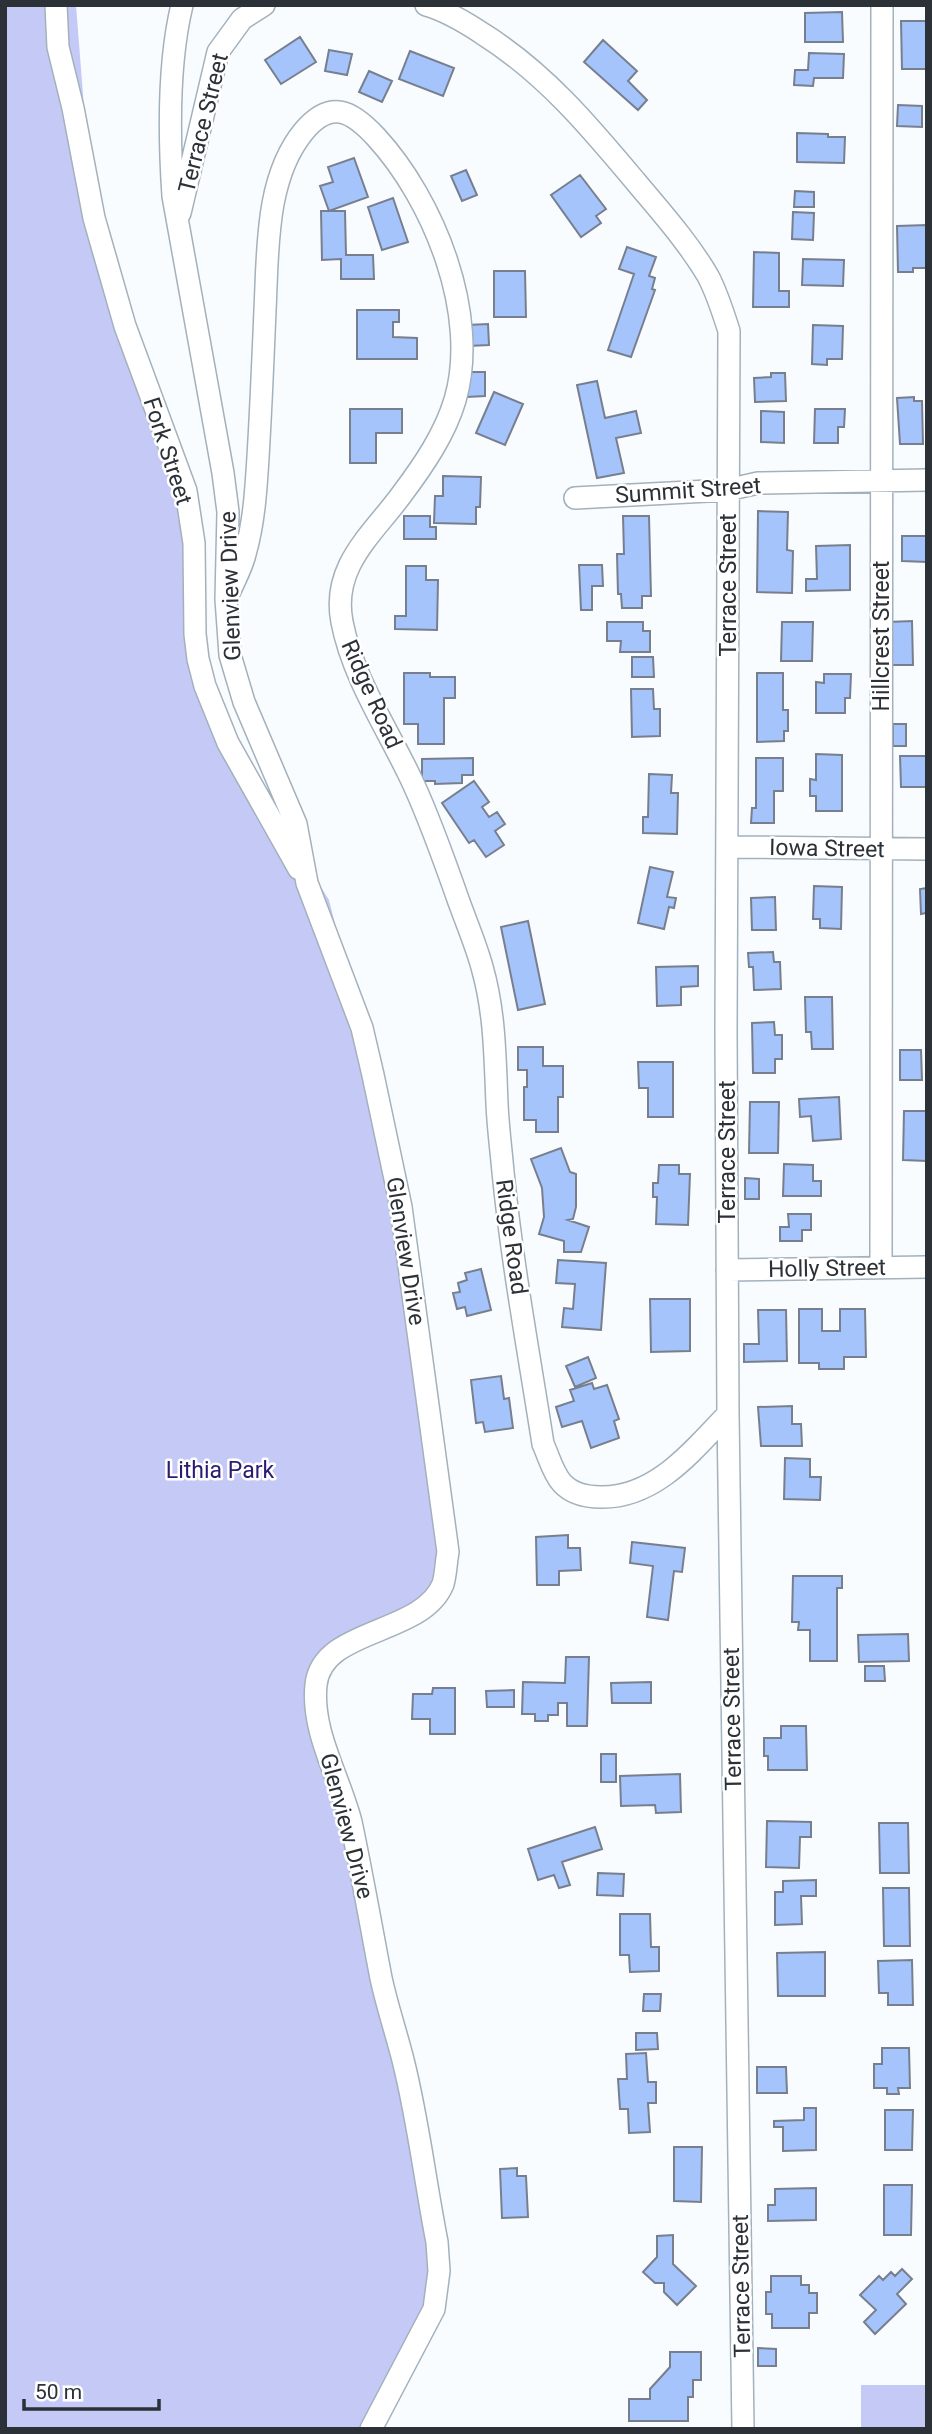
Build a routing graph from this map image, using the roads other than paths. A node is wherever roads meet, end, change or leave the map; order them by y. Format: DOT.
graph roads {
  1 [pos="57,5"];
  2 [pos="181,5"];
  3 [pos="264,5"];
  4 [pos="426,5"];
  5 [pos="882,5"];
  6 [pos="179,217"];
  7 [pos="927,480"];
  8 [pos="882,481"];
  9 [pos="727,490"];
  10 [pos="575,498"];
  11 [pos="226,599"];
  12 [pos="727,847"];
  13 [pos="880,849"];
  14 [pos="927,849"];
  15 [pos="307,883"];
  16 [pos="881,1267"];
  17 [pos="927,1267"];
  18 [pos="727,1270"];
  19 [pos="728,1414"];
  20 [pos="371,2429"];
  21 [pos="743,2429"];
  1 -- 15 [label="street, Fork Street"];
  2 -- 6 [label="street, Glenview Drive"];
  3 -- 6 [label="street, Terrace Street"];
  4 -- 9 [label="street, Terrace Street"];
  5 -- 8 [label="street, Hillcrest Street"];
  6 -- 11 [label="street, Glenview Drive"];
  7 -- 8 [label="street, Summit Street"];
  8 -- 9 [label="street, Summit Street"];
  8 -- 13 [label="street, Hillcrest Street"];
  9 -- 10 [label="street, Summit Street"];
  9 -- 12 [label="street, Terrace Street"];
  11 -- 15 [label="street, Glenview Drive"];
  11 -- 19 [label="street, Ridge Road"];
  12 -- 13 [label="street, Iowa Street"];
  12 -- 18 [label="street, Terrace Street"];
  13 -- 14 [label="street, Iowa Street"];
  13 -- 16 [label="street, Hillcrest Street"];
  15 -- 20 [label="street, Glenview Drive"];
  16 -- 17 [label="street, Holly Street"];
  16 -- 18 [label="street, Holly Street"];
  18 -- 19 [label="street, Terrace Street"];
  19 -- 21 [label="street, Terrace Street"];
}
